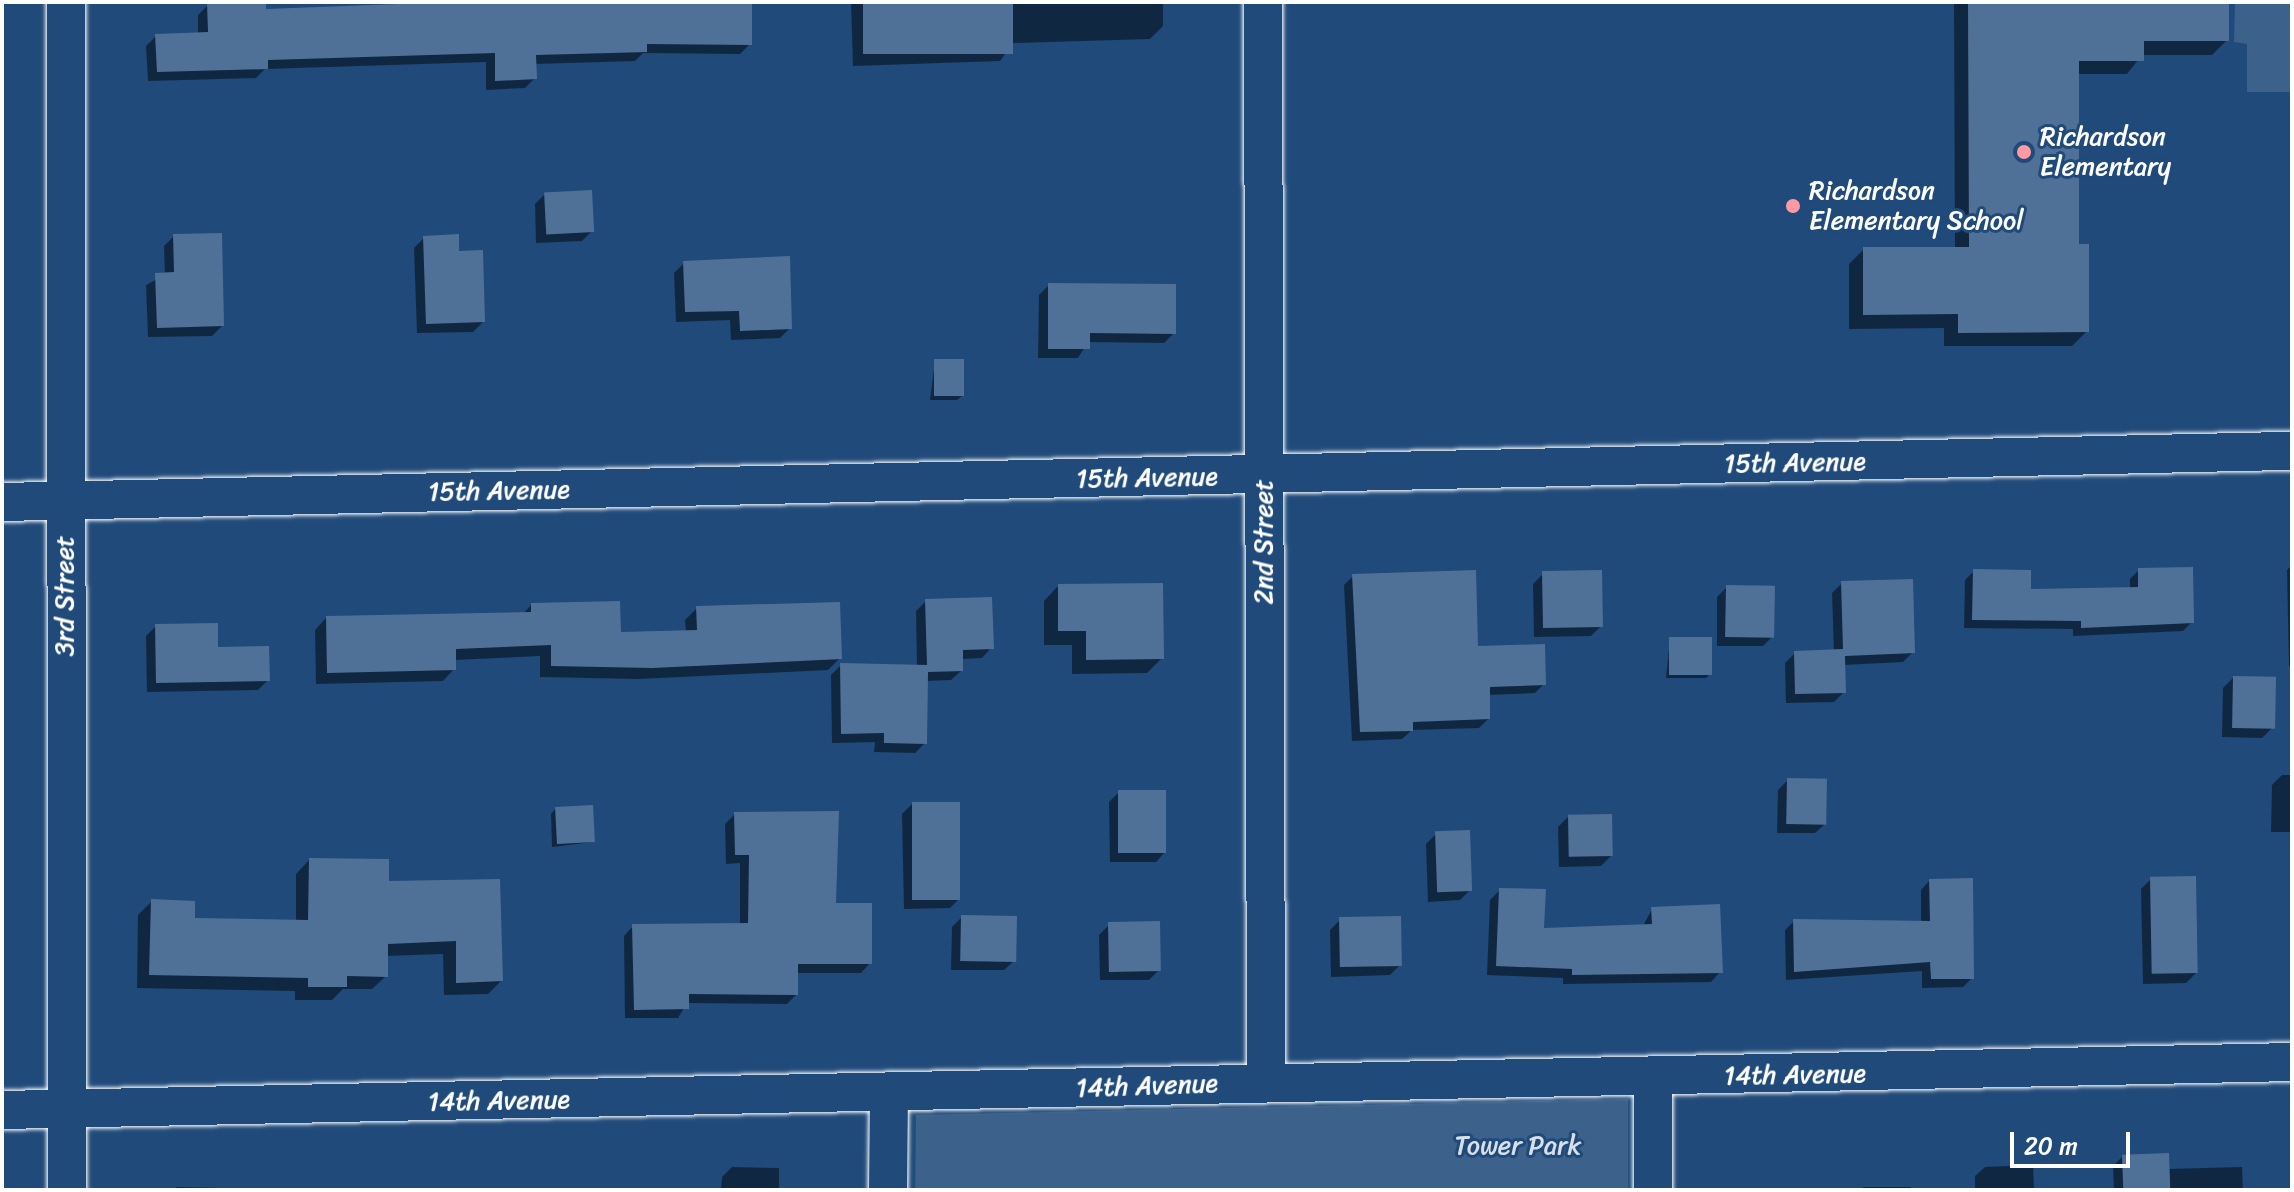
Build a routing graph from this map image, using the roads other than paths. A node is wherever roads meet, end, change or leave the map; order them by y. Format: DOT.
graph roads {
  1 [pos="66,2"];
  2 [pos="1263,2"];
  3 [pos="2292,451"];
  4 [pos="1264,476"];
  5 [pos="65,500"];
  6 [pos="2,502"];
  7 [pos="2292,1062"];
  8 [pos="1653,1078"];
  9 [pos="1266,1082"];
  10 [pos="889,1093"];
  11 [pos="66,1109"];
  12 [pos="2,1110"];
  13 [pos="67,1190"];
  14 [pos="888,1190"];
  15 [pos="1653,1190"];
  1 -- 5 [label="street, 3rd Street"];
  2 -- 4 [label="street, 2nd Street"];
  3 -- 4 [label="street, 15th Avenue"];
  4 -- 5 [label="street, 15th Avenue"];
  4 -- 9 [label="street, 2nd Street"];
  5 -- 6 [label="street, 15th Avenue"];
  5 -- 11 [label="street, 3rd Street"];
  7 -- 8 [label="street, 14th Avenue"];
  8 -- 9 [label="street, 14th Avenue"];
  8 -- 15 [label="street"];
  9 -- 10 [label="street, 14th Avenue"];
  10 -- 11 [label="street, 14th Avenue"];
  10 -- 14 [label="street"];
  11 -- 12 [label="street, 14th Avenue"];
  11 -- 13 [label="street, 3rd Street"];
}
